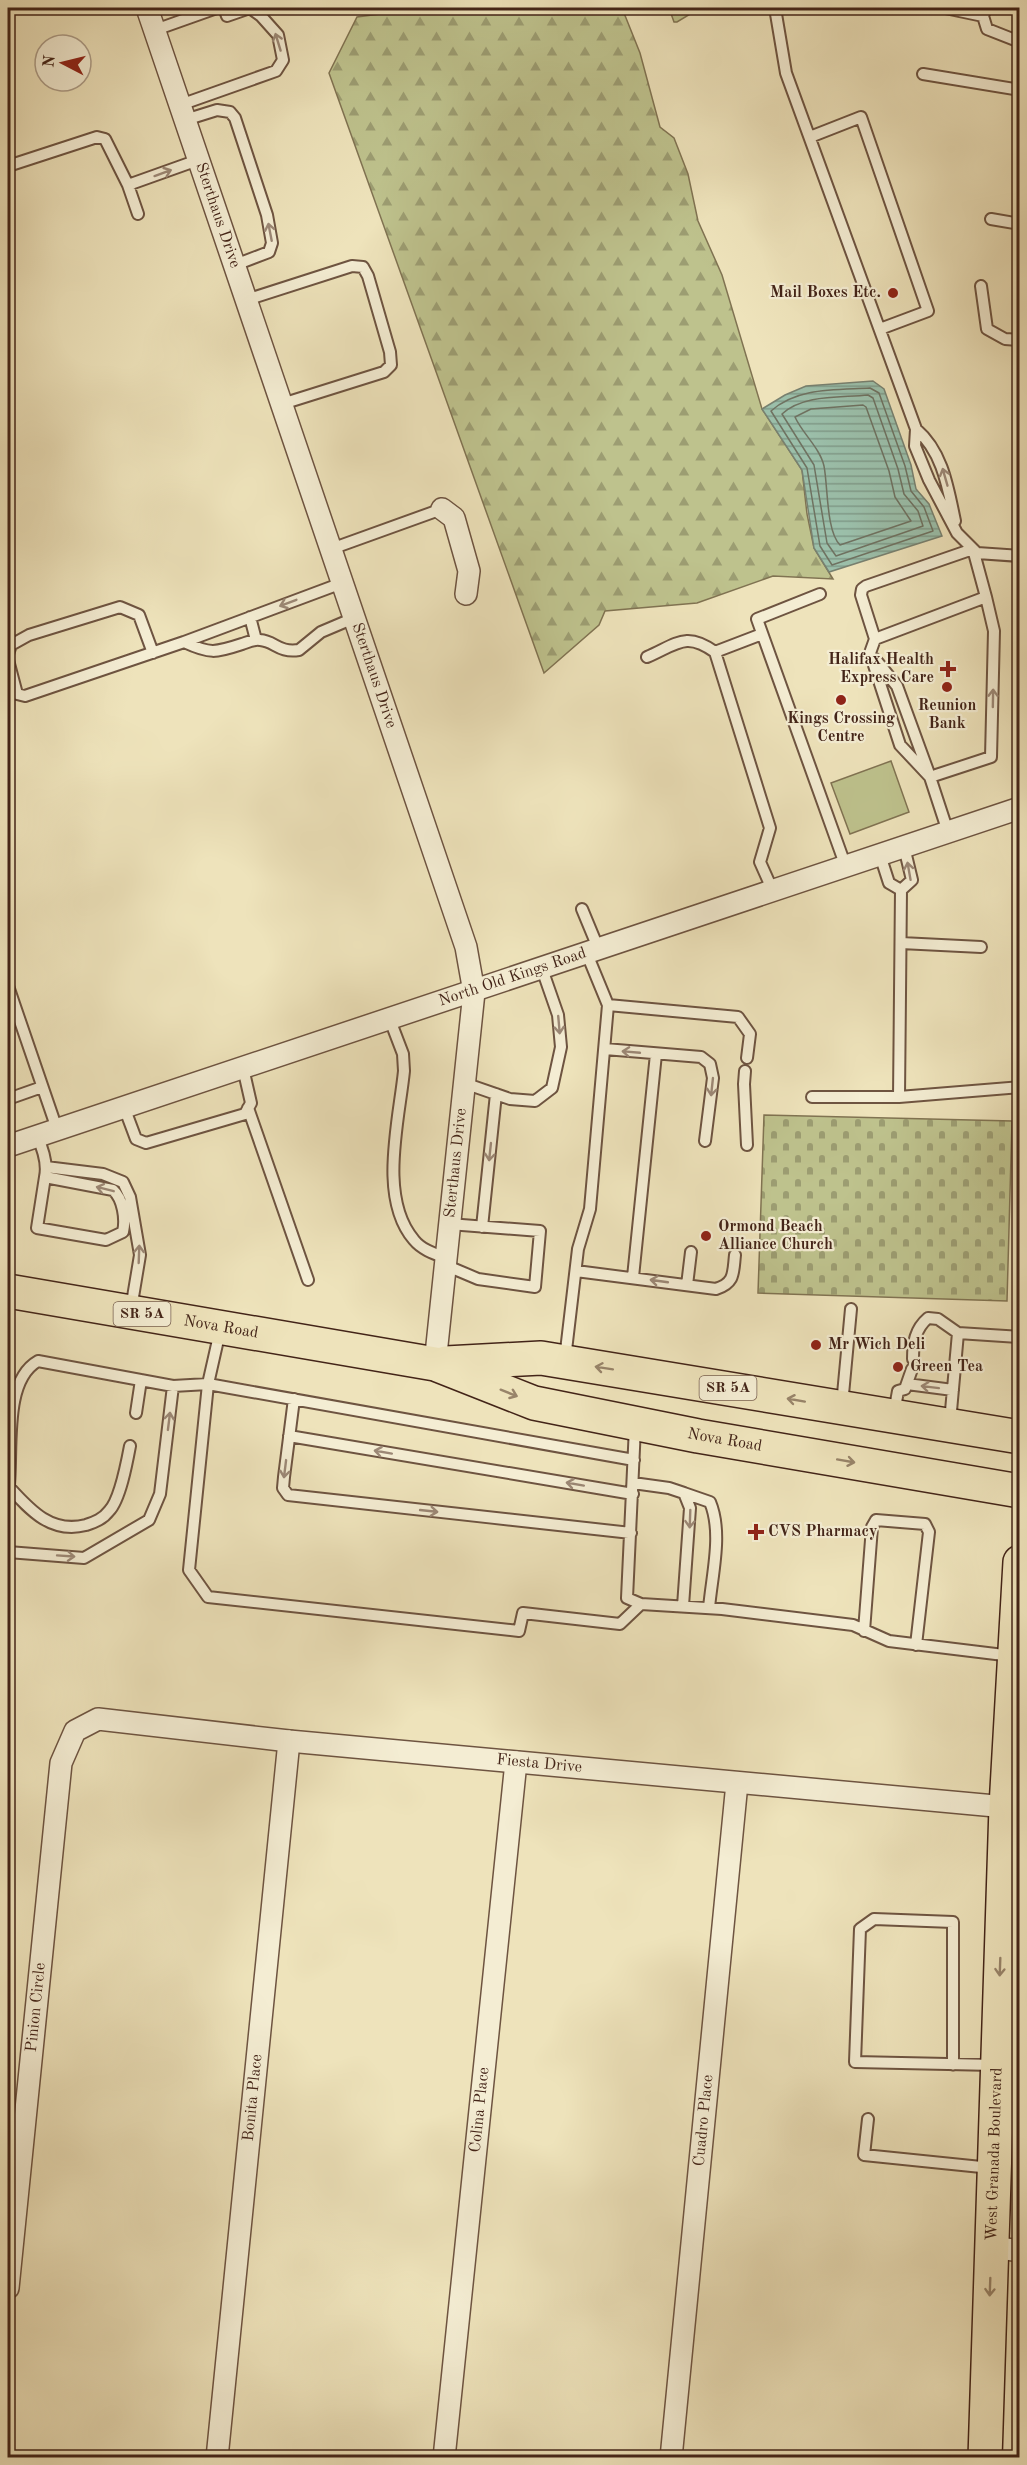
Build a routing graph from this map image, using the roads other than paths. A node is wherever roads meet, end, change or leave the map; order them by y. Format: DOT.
graph roads {
  1 [pos="147,8"];
  2 [pos="217,8"];
  3 [pos="224,8"];
  4 [pos="775,8"];
  5 [pos="945,8"];
  6 [pos="984,12"];
  7 [pos="155,30"];
  8 [pos="1020,42"];
  9 [pos="923,74"];
  10 [pos="1020,90"];
  11 [pos="183,112"];
  12 [pos="810,137"];
  13 [pos="198,160"];
  14 [pos="8,166"];
  15 [pos="128,185"];
  16 [pos="138,213"];
  17 [pos="991,219"];
  18 [pos="1020,224"];
  19 [pos="234,265"];
  20 [pos="981,286"];
  21 [pos="246,300"];
  22 [pos="880,329"];
  23 [pos="1020,340"];
  24 [pos="282,404"];
  25 [pos="916,429"];
  26 [pos="442,508"];
  27 [pos="957,533"];
  28 [pos="331,549"];
  29 [pos="973,549"];
  30 [pos="1020,556"];
  31 [pos="342,583"];
  32 [pos="466,594"];
  33 [pos="820,594"];
  34 [pos="986,597"];
  35 [pos="250,617"];
  36 [pos="354,618"];
  37 [pos="762,634"];
  38 [pos="875,639"];
  39 [pos="256,640"];
  40 [pos="184,642"];
  41 [pos="715,652"];
  42 [pos="153,653"];
  43 [pos="870,653"];
  44 [pos="8,654"];
  45 [pos="647,657"];
  46 [pos="8,660"];
  47 [pos="12,689"];
  48 [pos="930,777"];
  49 [pos="1020,808"];
  50 [pos="948,832"];
  51 [pos="904,847"];
  52 [pos="880,855"];
  53 [pos="846,867"];
  54 [pos="773,891"];
  55 [pos="901,891"];
  56 [pos="582,909"];
  57 [pos="901,943"];
  58 [pos="981,947"];
  59 [pos="593,952"];
  60 [pos="542,969"];
  61 [pos="8,986"];
  62 [pos="474,992"];
  63 [pos="608,1005"];
  64 [pos="390,1020"];
  65 [pos="605,1049"];
  66 [pos="656,1054"];
  67 [pos="747,1058"];
  68 [pos="243,1068"];
  69 [pos="746,1071"];
  70 [pos="464,1083"];
  71 [pos="42,1087"];
  72 [pos="1020,1088"];
  73 [pos="496,1094"];
  74 [pos="899,1097"];
  75 [pos="812,1098"];
  76 [pos="8,1099"];
  77 [pos="123,1107"];
  78 [pos="248,1108"];
  79 [pos="57,1129"];
  80 [pos="37,1136"];
  81 [pos="705,1141"];
  82 [pos="747,1145"];
  83 [pos="8,1146"];
  84 [pos="46,1172"];
  85 [pos="450,1224"];
  86 [pos="482,1227"];
  87 [pos="691,1252"];
  88 [pos="735,1256"];
  89 [pos="446,1262"];
  90 [pos="576,1271"];
  91 [pos="633,1277"];
  92 [pos="308,1280"];
  93 [pos="687,1285"];
  94 [pos="8,1290"];
  95 [pos="851,1310"];
  96 [pos="131,1312"];
  97 [pos="221,1328"];
  98 [pos="958,1333"];
  99 [pos="1020,1337"];
  100 [pos="564,1362"];
  101 [pos="435,1364"];
  102 [pos="141,1380"];
  103 [pos="208,1384"];
  104 [pos="907,1384"];
  105 [pos="173,1386"];
  106 [pos="953,1390"];
  107 [pos="11,1398"];
  108 [pos="294,1400"];
  109 [pos="842,1407"];
  110 [pos="136,1413"];
  111 [pos="893,1416"];
  112 [pos="635,1423"];
  113 [pos="950,1425"];
  114 [pos="289,1436"];
  115 [pos="1020,1437"];
  116 [pos="130,1446"];
  117 [pos="634,1460"];
  118 [pos="633,1489"];
  119 [pos="8,1490"];
  120 [pos="1020,1491"];
  121 [pos="684,1493"];
  122 [pos="631,1533"];
  123 [pos="8,1552"];
  124 [pos="1020,1562"];
  125 [pos="641,1604"];
  126 [pos="683,1606"];
  127 [pos="709,1608"];
  128 [pos="864,1631"];
  129 [pos="916,1645"];
  130 [pos="1014,1656"];
  131 [pos="75,1731"];
  132 [pos="289,1741"];
  133 [pos="516,1762"];
  134 [pos="737,1783"];
  135 [pos="1006,1807"];
  136 [pos="953,2065"];
  137 [pos="997,2065"];
  138 [pos="868,2119"];
  139 [pos="994,2168"];
  140 [pos="1005,2249"];
  141 [pos="8,2288"];
  142 [pos="989,2450"];
  143 [pos="217,2457"];
  144 [pos="444,2457"];
  145 [pos="671,2457"];
  1 -- 7 [label="street, Sterthaus Drive"];
  2 -- 7 [label="lane"];
  11 -- 3 [label="lane, one-way"];
  4 -- 12 [label="lane"];
  5 -- 6 [label="lane"];
  6 -- 8 [label="lane"];
  7 -- 11 [label="street, Sterthaus Drive"];
  9 -- 10 [label="lane"];
  11 -- 13 [label="street, Sterthaus Drive"];
  19 -- 11 [label="lane, one-way"];
  12 -- 22 [label="lane"];
  12 -- 22 [label="lane"];
  15 -- 13 [label="lane, one-way"];
  13 -- 19 [label="street, Sterthaus Drive"];
  14 -- 15 [label="lane"];
  15 -- 16 [label="lane"];
  17 -- 18 [label="lane"];
  19 -- 21 [label="street, Sterthaus Drive"];
  20 -- 23 [label="lane"];
  21 -- 24 [label="street, Sterthaus Drive"];
  21 -- 24 [label="lane"];
  22 -- 25 [label="lane"];
  24 -- 28 [label="street, Sterthaus Drive"];
  25 -- 27 [label="lane"];
  27 -- 25 [label="lane, one-way"];
  26 -- 28 [label="lane"];
  26 -- 32 [label="street"];
  27 -- 29 [label="lane"];
  28 -- 31 [label="street, Sterthaus Drive"];
  29 -- 30 [label="lane"];
  29 -- 34 [label="lane"];
  29 -- 38 [label="lane"];
  31 -- 35 [label="lane, one-way"];
  31 -- 36 [label="street, Sterthaus Drive"];
  33 -- 37 [label="lane"];
  34 -- 38 [label="lane"];
  48 -- 34 [label="lane, one-way"];
  35 -- 39 [label="lane"];
  35 -- 40 [label="lane"];
  36 -- 39 [label="lane"];
  36 -- 62 [label="street, Sterthaus Drive"];
  37 -- 41 [label="lane"];
  37 -- 53 [label="lane"];
  38 -- 43 [label="lane"];
  39 -- 40 [label="lane"];
  40 -- 42 [label="lane"];
  41 -- 45 [label="lane"];
  41 -- 54 [label="lane"];
  42 -- 44 [label="lane"];
  42 -- 47 [label="lane"];
  43 -- 48 [label="lane"];
  43 -- 48 [label="lane"];
  46 -- 47 [label="lane"];
  48 -- 50 [label="lane"];
  49 -- 50 [label="street, North Old Kings Road"];
  50 -- 51 [label="street, North Old Kings Road"];
  51 -- 52 [label="street, North Old Kings Road"];
  55 -- 51 [label="lane, one-way"];
  52 -- 53 [label="street, North Old Kings Road"];
  52 -- 55 [label="lane"];
  53 -- 54 [label="street, North Old Kings Road"];
  54 -- 59 [label="street, North Old Kings Road"];
  55 -- 57 [label="lane"];
  56 -- 59 [label="lane"];
  57 -- 58 [label="lane"];
  57 -- 74 [label="lane"];
  59 -- 60 [label="street, North Old Kings Road"];
  59 -- 63 [label="lane"];
  60 -- 62 [label="street, North Old Kings Road"];
  60 -- 73 [label="lane, one-way"];
  61 -- 71 [label="lane"];
  62 -- 64 [label="street, North Old Kings Road"];
  62 -- 70 [label="street, Sterthaus Drive"];
  63 -- 65 [label="lane"];
  63 -- 67 [label="lane"];
  64 -- 68 [label="street, North Old Kings Road"];
  64 -- 89 [label="lane"];
  66 -- 65 [label="lane, one-way"];
  65 -- 90 [label="lane"];
  66 -- 81 [label="lane, one-way"];
  66 -- 91 [label="lane"];
  68 -- 77 [label="street, North Old Kings Road"];
  68 -- 78 [label="lane"];
  69 -- 82 [label="lane"];
  70 -- 73 [label="lane"];
  70 -- 85 [label="street, Sterthaus Drive"];
  71 -- 76 [label="lane"];
  71 -- 79 [label="lane"];
  72 -- 74 [label="lane"];
  73 -- 86 [label="lane, one-way"];
  74 -- 75 [label="lane"];
  77 -- 78 [label="lane"];
  77 -- 79 [label="street, North Old Kings Road"];
  78 -- 92 [label="lane"];
  79 -- 80 [label="street, North Old Kings Road"];
  80 -- 83 [label="street, North Old Kings Road"];
  80 -- 84 [label="lane"];
  84 -- 84 [label="lane, one-way"];
  96 -- 84 [label="lane, one-way"];
  85 -- 86 [label="lane"];
  85 -- 89 [label="street, Sterthaus Drive"];
  86 -- 89 [label="lane"];
  87 -- 93 [label="lane"];
  88 -- 93 [label="lane"];
  89 -- 101 [label="street, Sterthaus Drive"];
  90 -- 91 [label="lane"];
  90 -- 100 [label="lane"];
  93 -- 91 [label="lane, one-way"];
  94 -- 96 [label="main road, Nova Road / SR 5A"];
  95 -- 109 [label="lane"];
  96 -- 97 [label="main road, Nova Road / SR 5A"];
  97 -- 101 [label="main road, Nova Road / SR 5A"];
  97 -- 103 [label="lane"];
  98 -- 99 [label="lane"];
  98 -- 104 [label="lane"];
  98 -- 106 [label="lane"];
  100 -- 101 [label="main road, Nova Road / SR 5A"];
  109 -- 100 [label="main road, Nova Road / SR 5A, one-way"];
  101 -- 112 [label="main road, Nova Road / SR 5A, one-way"];
  102 -- 105 [label="lane"];
  102 -- 107 [label="lane"];
  102 -- 110 [label="lane"];
  103 -- 105 [label="lane"];
  103 -- 108 [label="lane"];
  103 -- 125 [label="lane"];
  106 -- 104 [label="lane, one-way"];
  104 -- 111 [label="lane"];
  123 -- 105 [label="lane, one-way"];
  106 -- 113 [label="lane"];
  107 -- 119 [label="lane"];
  108 -- 114 [label="lane"];
  108 -- 117 [label="lane"];
  109 -- 111 [label="main road, Nova Road / SR 5A"];
  111 -- 113 [label="main road, Nova Road / SR 5A"];
  112 -- 117 [label="lane"];
  112 -- 120 [label="main road, Nova Road / SR 5A, one-way"];
  113 -- 115 [label="main road, Nova Road / SR 5A"];
  118 -- 114 [label="lane, one-way"];
  114 -- 122 [label="lane, one-way"];
  116 -- 119 [label="lane"];
  117 -- 118 [label="lane"];
  118 -- 121 [label="lane"];
  118 -- 122 [label="lane"];
  121 -- 126 [label="lane, one-way"];
  121 -- 127 [label="lane"];
  122 -- 125 [label="lane"];
  124 -- 130 [label="main road, West Granada Boulevard"];
  125 -- 126 [label="lane"];
  126 -- 127 [label="lane"];
  127 -- 128 [label="lane"];
  128 -- 129 [label="lane"];
  128 -- 129 [label="lane"];
  129 -- 130 [label="lane"];
  130 -- 135 [label="main road, West Granada Boulevard"];
  131 -- 132 [label="street, Fiesta Drive"];
  131 -- 141 [label="street, Pinion Circle"];
  132 -- 133 [label="street, Fiesta Drive"];
  132 -- 143 [label="street, Bonita Place"];
  133 -- 134 [label="street, Fiesta Drive"];
  133 -- 144 [label="street, Colina Place"];
  134 -- 135 [label="street, Fiesta Drive"];
  134 -- 145 [label="street, Cuadro Place"];
  135 -- 137 [label="main road, West Granada Boulevard, one-way"];
  136 -- 136 [label="lane"];
  136 -- 137 [label="lane"];
  137 -- 139 [label="main road, West Granada Boulevard"];
  138 -- 139 [label="lane"];
  139 -- 140 [label="main road, West Granada Boulevard"];
  140 -- 142 [label="main road, West Granada Boulevard, one-way"];
}
